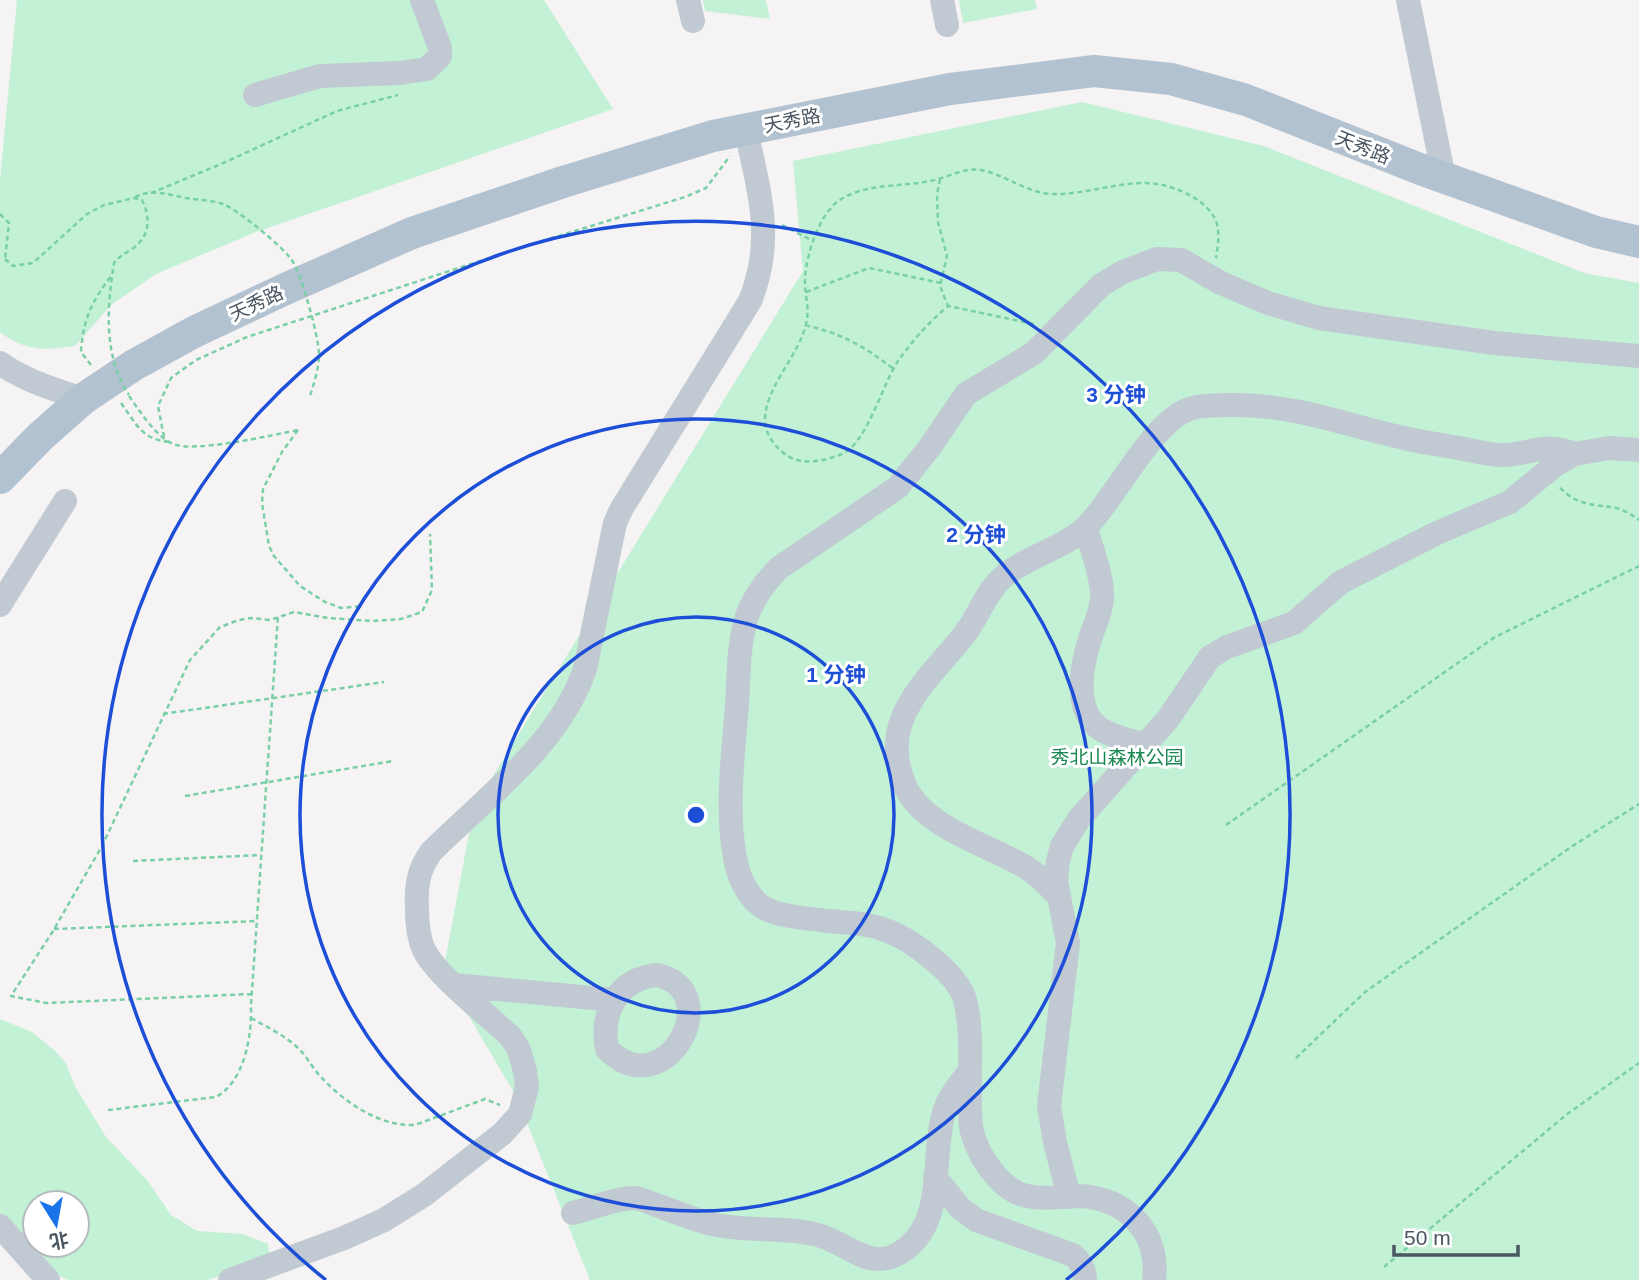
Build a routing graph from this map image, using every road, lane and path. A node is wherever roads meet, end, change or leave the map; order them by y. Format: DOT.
graph roads {
  1 [pos="422,0"];
  2 [pos="942,0"];
  3 [pos="1408,0"];
  4 [pos="947,25"];
  5 [pos="402,94"];
  6 [pos="255,95"];
  7 [pos="746,130"];
  8 [pos="940,178"];
  9 [pos="1444,178"];
  10 [pos="152,192"];
  11 [pos="134,198"];
  12 [pos="0,214"];
  13 [pos="763,215"];
  14 [pos="813,241"];
  15 [pos="1639,242"];
  16 [pos="112,275"];
  17 [pos="1212,278"];
  18 [pos="941,283"];
  19 [pos="806,292"];
  20 [pos="948,306"];
  21 [pos="805,326"];
  22 [pos="1058,329"];
  23 [pos="81,352"];
  24 [pos="1639,356"];
  25 [pos="0,363"];
  26 [pos="894,369"];
  27 [pos="310,397"];
  28 [pos="83,398"];
  29 [pos="164,437"];
  30 [pos="1639,450"];
  31 [pos="1576,454"];
  32 [pos="2,471"];
  33 [pos="1544,474"];
  34 [pos="65,501"];
  35 [pos="1639,520"];
  36 [pos="1086,527"];
  37 [pos="430,534"];
  38 [pos="1639,566"];
  39 [pos="0,605"];
  40 [pos="363,606"];
  41 [pos="278,616"];
  42 [pos="384,682"];
  43 [pos="272,698"];
  44 [pos="163,713"];
  45 [pos="1144,746"];
  46 [pos="393,761"];
  47 [pos="267,782"];
  48 [pos="185,796"];
  49 [pos="1639,804"];
  50 [pos="1226,825"];
  51 [pos="261,855"];
  52 [pos="133,860"];
  53 [pos="1059,897"];
  54 [pos="257,921"];
  55 [pos="54,929"];
  56 [pos="455,985"];
  57 [pos="252,994"];
  58 [pos="614,1000"];
  59 [pos="251,1018"];
  60 [pos="1296,1058"];
  61 [pos="1639,1063"];
  62 [pos="969,1072"];
  63 [pos="108,1110"];
  64 [pos="518,1117"];
  65 [pos="935,1177"];
  66 [pos="1069,1197"];
  67 [pos="573,1213"];
  68 [pos="0,1226"];
  69 [pos="1384,1267"];
  70 [pos="878,1269"];
  71 [pos="48,1280"];
  72 [pos="230,1280"];
  73 [pos="1085,1280"];
  74 [pos="1154,1280"];
  1 -- 6 [label="street"];
  2 -- 4 [label="street"];
  3 -- 9 [label="street"];
  5 -- 10 [label="path"];
  7 -- 9 [label="main road, 天秀路"];
  7 -- 13 [label="street"];
  7 -- 28 [label="main road, 天秀路"];
  7 -- 29 [label="path"];
  8 -- 14 [label="path"];
  8 -- 17 [label="path"];
  8 -- 18 [label="path"];
  9 -- 15 [label="main road, 天秀路"];
  10 -- 11 [label="path, bridge"];
  10 -- 27 [label="path, bridge"];
  11 -- 12 [label="path, bridge"];
  11 -- 16 [label="path, bridge"];
  13 -- 14 [label="path"];
  13 -- 56 [label="street"];
  14 -- 19 [label="path"];
  16 -- 23 [label="path"];
  16 -- 29 [label="path, bridge"];
  17 -- 22 [label="street"];
  17 -- 24 [label="street"];
  18 -- 19 [label="path"];
  18 -- 20 [label="path"];
  19 -- 21 [label="path"];
  20 -- 22 [label="path"];
  20 -- 26 [label="path"];
  21 -- 26 [label="path"];
  21 -- 26 [label="path"];
  22 -- 62 [label="street"];
  25 -- 28 [label="street"];
  28 -- 32 [label="main road, 天秀路"];
  29 -- 40 [label="path"];
  30 -- 31 [label="street"];
  31 -- 33 [label="street"];
  31 -- 36 [label="street"];
  33 -- 35 [label="path"];
  33 -- 45 [label="street"];
  34 -- 39 [label="street"];
  36 -- 45 [label="street"];
  36 -- 53 [label="street"];
  37 -- 41 [label="path"];
  38 -- 50 [label="path"];
  41 -- 43 [label="path"];
  41 -- 44 [label="path"];
  42 -- 43 [label="path"];
  43 -- 44 [label="path"];
  43 -- 47 [label="path"];
  44 -- 55 [label="path"];
  45 -- 53 [label="street"];
  46 -- 47 [label="path"];
  47 -- 48 [label="path"];
  47 -- 51 [label="path"];
  49 -- 60 [label="path"];
  51 -- 52 [label="path"];
  51 -- 54 [label="path"];
  53 -- 66 [label="street"];
  54 -- 55 [label="path"];
  54 -- 57 [label="path"];
  55 -- 57 [label="path"];
  56 -- 58 [label="street"];
  56 -- 64 [label="street"];
  57 -- 59 [label="path"];
  59 -- 63 [label="path"];
  59 -- 64 [label="path"];
  61 -- 69 [label="path"];
  62 -- 65 [label="street"];
  62 -- 66 [label="street"];
  64 -- 72 [label="street"];
  65 -- 70 [label="street"];
  65 -- 73 [label="street"];
  66 -- 74 [label="street"];
  67 -- 70 [label="street"];
  68 -- 71 [label="street"];
}
